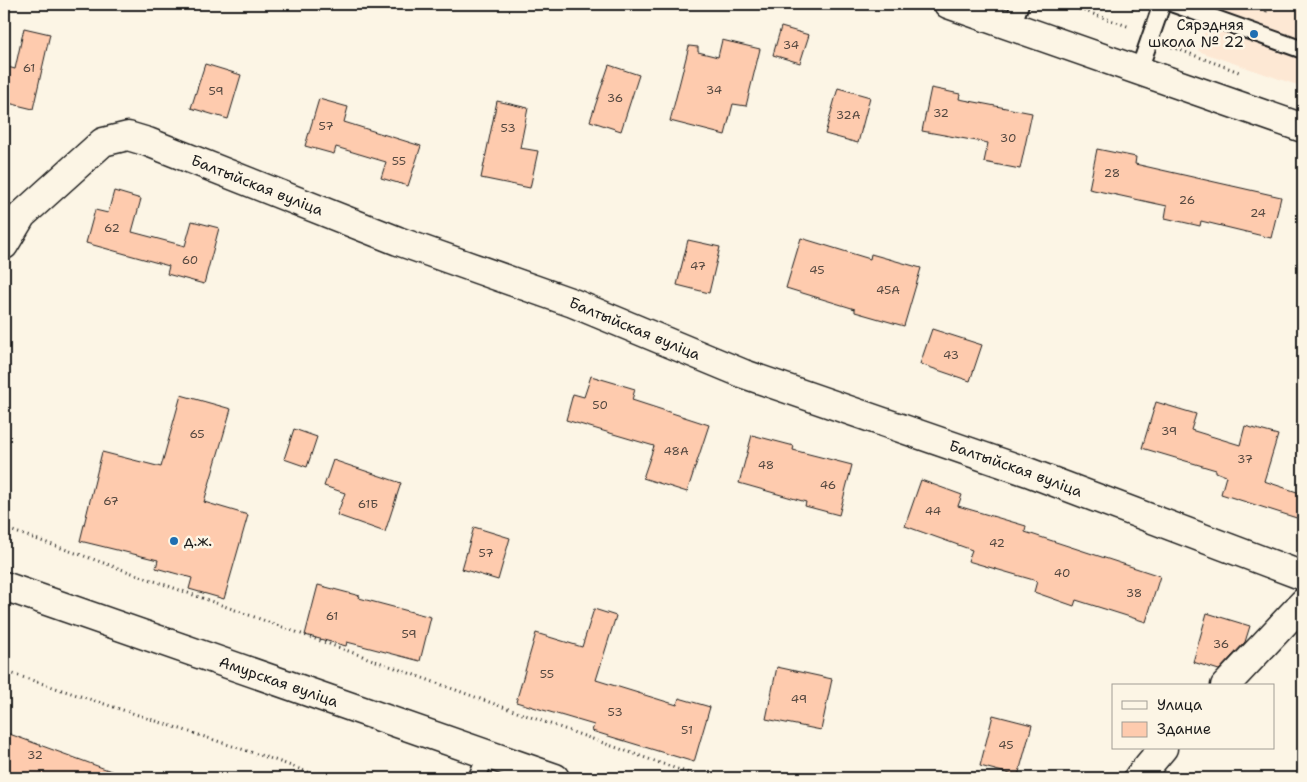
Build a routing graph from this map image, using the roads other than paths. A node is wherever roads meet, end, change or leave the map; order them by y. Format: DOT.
graph roads {
  1 [pos="948,4"];
  2 [pos="1162,4"];
  3 [pos="1174,4"];
  4 [pos="1016,15"];
  5 [pos="1303,50"];
  6 [pos="1139,70"];
  7 [pos="1303,128"];
  8 [pos="4,245"];
  9 [pos="1303,576"];
  10 [pos="4,586"];
  11 [pos="1303,603"];
  12 [pos="1227,684"];
  13 [pos="1161,750"];
  14 [pos="487,753"];
  15 [pos="478,778"];
  16 [pos="555,778"];
  17 [pos="1138,778"];
  1 -- 4 [label="street"];
  2 -- 6 [label="lane"];
  3 -- 5 [label="lane"];
  4 -- 6 [label="street"];
  6 -- 7 [label="street"];
  8 -- 9 [label="street, Балтыйская вуліца"];
  10 -- 14 [label="street, Амурская вуліца"];
  11 -- 12 [label="street"];
  13 -- 17 [label="street"];
  14 -- 15 [label="lane"];
  14 -- 16 [label="street, Амурская вуліца"];
}
